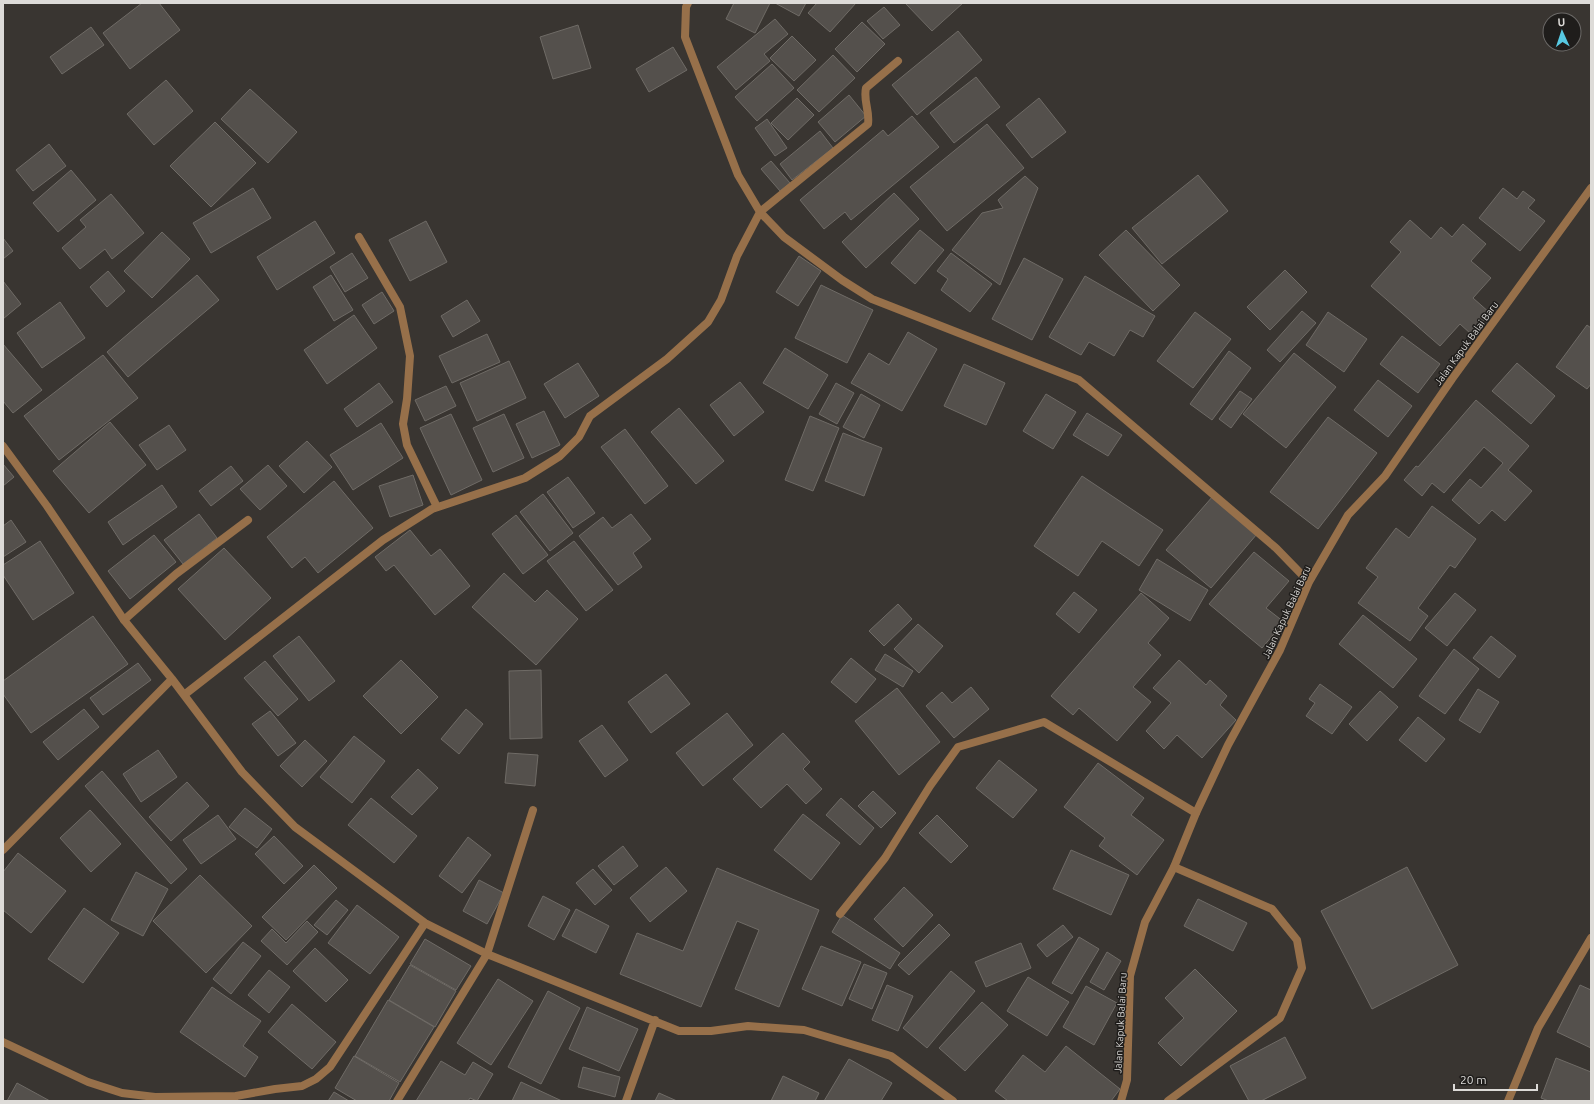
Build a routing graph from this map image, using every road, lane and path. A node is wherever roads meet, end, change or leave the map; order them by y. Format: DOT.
graph roads {
  1 [pos="688,3"];
  2 [pos="898,61"];
  3 [pos="1591,188"];
  4 [pos="760,212"];
  5 [pos="359,237"];
  6 [pos="3,446"];
  7 [pos="437,507"];
  8 [pos="248,520"];
  9 [pos="1309,582"];
  10 [pos="124,620"];
  11 [pos="172,679"];
  12 [pos="184,695"];
  13 [pos="533,810"];
  14 [pos="1196,813"];
  15 [pos="3,850"];
  16 [pos="1174,867"];
  17 [pos="840,914"];
  18 [pos="425,923"];
  19 [pos="1591,938"];
  20 [pos="486,954"];
  21 [pos="655,1020"];
  22 [pos="3,1042"];
  23 [pos="234,1099"];
  24 [pos="397,1101"];
  25 [pos="626,1101"];
  26 [pos="953,1101"];
  27 [pos="1121,1101"];
  28 [pos="1168,1101"];
  29 [pos="1508,1101"];
  1 -- 4 [label="street"];
  2 -- 4 [label="street"];
  3 -- 9 [label="street, Jalan Kapuk Balai Baru"];
  4 -- 7 [label="street"];
  4 -- 9 [label="street"];
  5 -- 7 [label="street"];
  6 -- 10 [label="street"];
  7 -- 12 [label="street"];
  8 -- 10 [label="street"];
  9 -- 14 [label="street, Jalan Kapuk Balai Baru"];
  10 -- 11 [label="street"];
  11 -- 12 [label="street"];
  11 -- 15 [label="street"];
  12 -- 18 [label="street"];
  13 -- 20 [label="street"];
  14 -- 16 [label="street, Jalan Kapuk Balai Baru"];
  14 -- 17 [label="street"];
  16 -- 27 [label="street, Jalan Kapuk Balai Baru"];
  16 -- 28 [label="street"];
  18 -- 20 [label="street"];
  18 -- 23 [label="street"];
  19 -- 29 [label="street"];
  20 -- 21 [label="street"];
  20 -- 24 [label="street"];
  21 -- 25 [label="street"];
  21 -- 26 [label="street"];
  22 -- 23 [label="street"];
}
